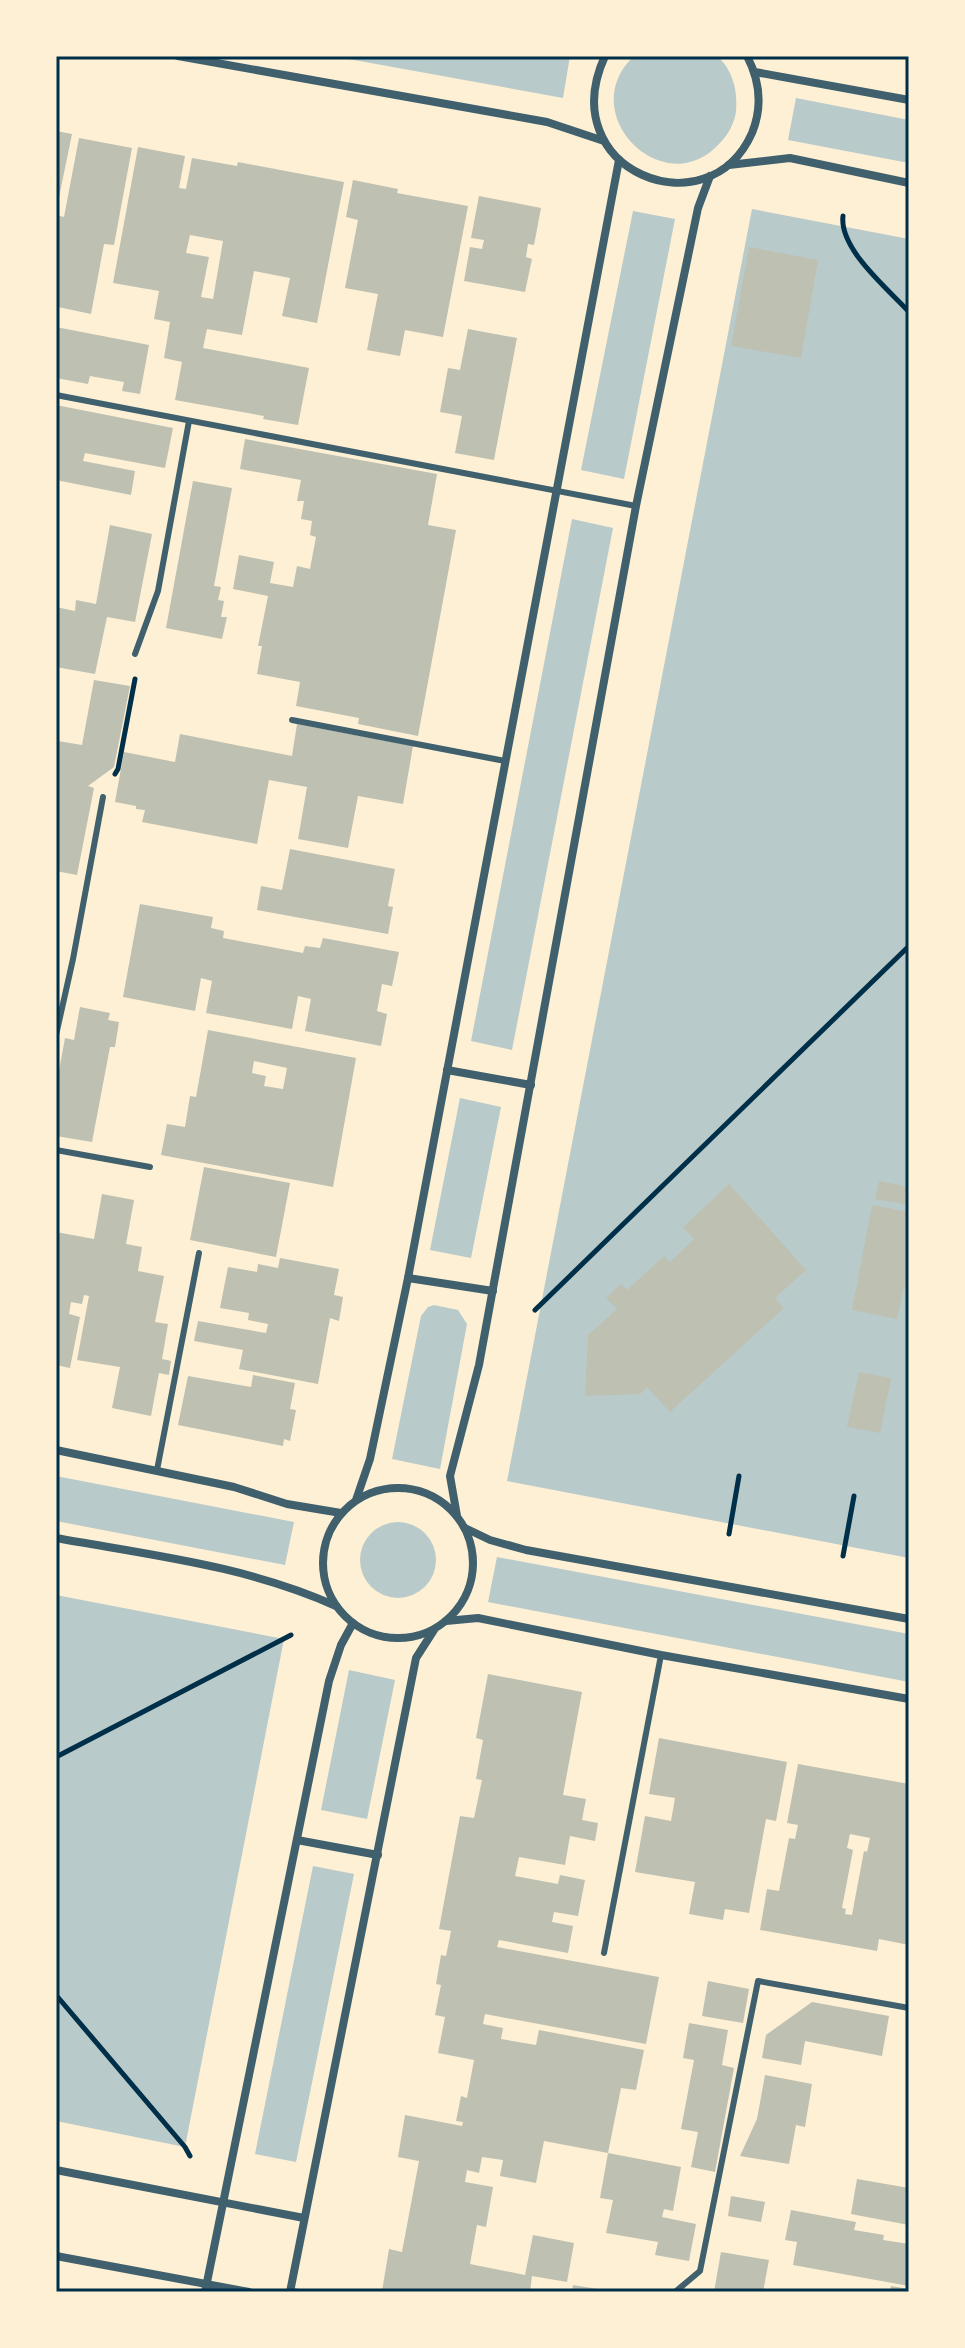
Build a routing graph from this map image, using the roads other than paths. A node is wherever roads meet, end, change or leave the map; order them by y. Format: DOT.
graph roads {
  1 [pos="178,56"];
  2 [pos="605,56"];
  3 [pos="747,56"];
  4 [pos="755,72"];
  5 [pos="909,100"];
  6 [pos="604,141"];
  7 [pos="619,160"];
  8 [pos="729,165"];
  9 [pos="710,176"];
  10 [pos="909,183"];
  11 [pos="56,395"];
  12 [pos="189,421"];
  13 [pos="556,491"];
  14 [pos="636,506"];
  15 [pos="135,654"];
  16 [pos="292,720"];
  17 [pos="505,761"];
  18 [pos="103,797"];
  19 [pos="56,1035"];
  20 [pos="447,1070"];
  21 [pos="531,1085"];
  22 [pos="56,1150"];
  23 [pos="150,1167"];
  24 [pos="199,1253"];
  25 [pos="408,1278"];
  26 [pos="493,1291"];
  27 [pos="56,1450"];
  28 [pos="157,1470"];
  29 [pos="356,1500"];
  30 [pos="341,1513"];
  31 [pos="457,1516"];
  32 [pos="465,1528"];
  33 [pos="56,1538"];
  34 [pos="336,1606"];
  35 [pos="909,1619"];
  36 [pos="446,1621"];
  37 [pos="353,1623"];
  38 [pos="434,1630"];
  39 [pos="661,1655"];
  40 [pos="909,1699"];
  41 [pos="297,1840"];
  42 [pos="378,1855"];
  43 [pos="604,1953"];
  44 [pos="909,2008"];
  45 [pos="56,2170"];
  46 [pos="222,2202"];
  47 [pos="304,2218"];
  48 [pos="56,2256"];
  49 [pos="206,2288"];
  50 [pos="249,2292"];
  51 [pos="293,2292"];
  52 [pos="675,2292"];
  1 -- 6 [label="street"];
  2 -- 6 [label="street"];
  3 -- 4 [label="street"];
  4 -- 5 [label="street"];
  4 -- 8 [label="street"];
  6 -- 7 [label="street"];
  7 -- 9 [label="street"];
  7 -- 13 [label="street"];
  8 -- 9 [label="street"];
  8 -- 10 [label="street"];
  9 -- 14 [label="street"];
  11 -- 12 [label="lane"];
  12 -- 13 [label="lane"];
  12 -- 15 [label="lane"];
  13 -- 14 [label="lane"];
  13 -- 17 [label="street"];
  14 -- 21 [label="street"];
  16 -- 17 [label="lane"];
  17 -- 20 [label="street"];
  18 -- 19 [label="lane"];
  20 -- 21 [label="street"];
  20 -- 25 [label="street"];
  21 -- 26 [label="street"];
  22 -- 23 [label="lane"];
  24 -- 28 [label="lane"];
  25 -- 26 [label="street"];
  25 -- 29 [label="street"];
  26 -- 31 [label="street"];
  27 -- 28 [label="street"];
  28 -- 30 [label="street"];
  29 -- 30 [label="street"];
  29 -- 31 [label="street"];
  30 -- 34 [label="street"];
  31 -- 32 [label="street"];
  32 -- 35 [label="street"];
  32 -- 36 [label="street"];
  33 -- 34 [label="street"];
  34 -- 37 [label="street"];
  36 -- 38 [label="street"];
  36 -- 39 [label="street"];
  37 -- 38 [label="street"];
  37 -- 41 [label="street"];
  38 -- 42 [label="street"];
  39 -- 40 [label="street"];
  39 -- 43 [label="lane"];
  41 -- 42 [label="street"];
  41 -- 46 [label="street"];
  42 -- 47 [label="street"];
  44 -- 52 [label="lane"];
  45 -- 46 [label="street"];
  46 -- 47 [label="street"];
  46 -- 49 [label="street"];
  47 -- 51 [label="street"];
  48 -- 49 [label="street"];
  49 -- 50 [label="street"];
}
